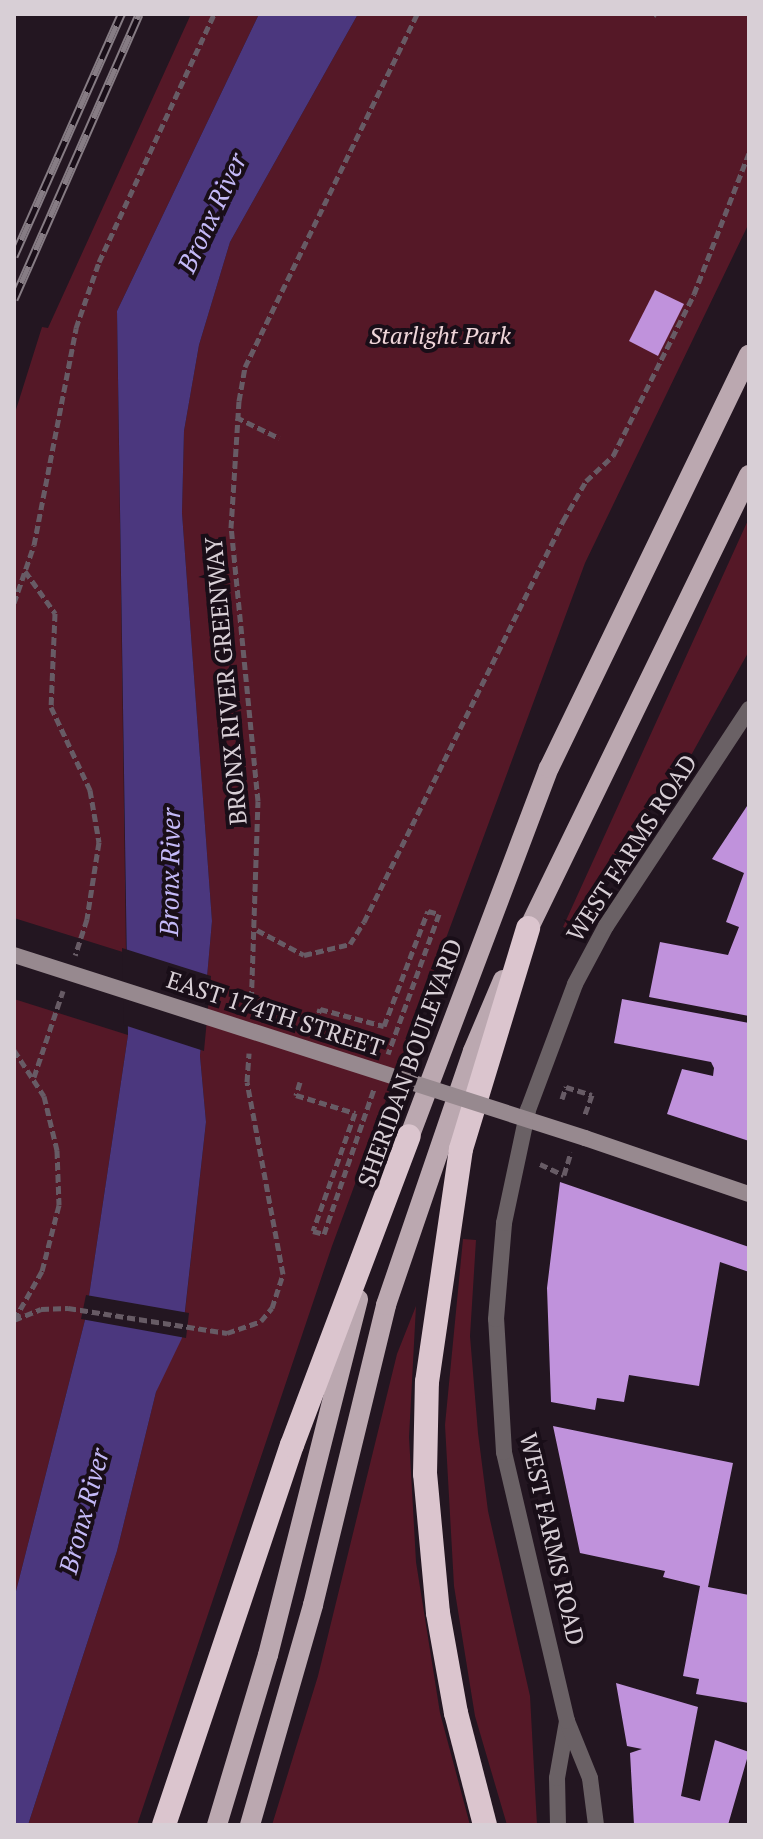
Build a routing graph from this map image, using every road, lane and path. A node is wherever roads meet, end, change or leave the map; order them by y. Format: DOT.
graph roads {
  1 [pos="214,14"];
  2 [pos="417,14"];
  3 [pos="749,153"];
  4 [pos="749,355"];
  5 [pos="236,417"];
  6 [pos="279,438"];
  7 [pos="749,475"];
  8 [pos="25,571"];
  9 [pos="14,603"];
  10 [pos="749,709"];
  11 [pos="528,928"];
  12 [pos="257,930"];
  13 [pos="14,955"];
  14 [pos="73,962"];
  15 [pos="68,976"];
  16 [pos="250,1016"];
  17 [pos="315,1024"];
  18 [pos="249,1047"];
  19 [pos="14,1050"];
  20 [pos="386,1059"];
  21 [pos="381,1073"];
  22 [pos="34,1077"];
  23 [pos="300,1082"];
  24 [pos="562,1099"];
  25 [pos="409,1136"];
  26 [pos="580,1137"];
  27 [pos="539,1167"];
  28 [pos="749,1194"];
  29 [pos="14,1320"];
  30 [pos="567,1721"];
  31 [pos="164,1825"];
  32 [pos="217,1825"];
  33 [pos="250,1825"];
  34 [pos="485,1825"];
  35 [pos="558,1825"];
  36 [pos="596,1825"];
  1 -- 8 [label="path"];
  2 -- 5 [label="path, BRONX RIVER GREENWAY"];
  3 -- 12 [label="path"];
  4 -- 25 [label="main road, SHERIDAN BOULEVARD"];
  5 -- 6 [label="path"];
  5 -- 12 [label="path, BRONX RIVER GREENWAY"];
  7 -- 11 [label="main road"];
  8 -- 9 [label="path"];
  8 -- 14 [label="path"];
  10 -- 30 [label="street, WEST FARMS ROAD"];
  11 -- 33 [label="main road"];
  11 -- 34 [label="highway"];
  12 -- 16 [label="path, BRONX RIVER GREENWAY"];
  13 -- 26 [label="main road, EAST 174TH STREET, bridge"];
  15 -- 22 [label="path"];
  17 -- 20 [label="path"];
  18 -- 29 [label="path"];
  19 -- 22 [label="path"];
  21 -- 23 [label="path"];
  22 -- 29 [label="path"];
  24 -- 26 [label="path"];
  25 -- 31 [label="highway"];
  25 -- 32 [label="main road, SHERIDAN BOULEVARD"];
  26 -- 27 [label="path"];
  26 -- 28 [label="main road, EAST 174TH STREET"];
  30 -- 35 [label="street, WEST FARMS ROAD"];
  30 -- 36 [label="street, WEST FARMS ROAD"];
}
